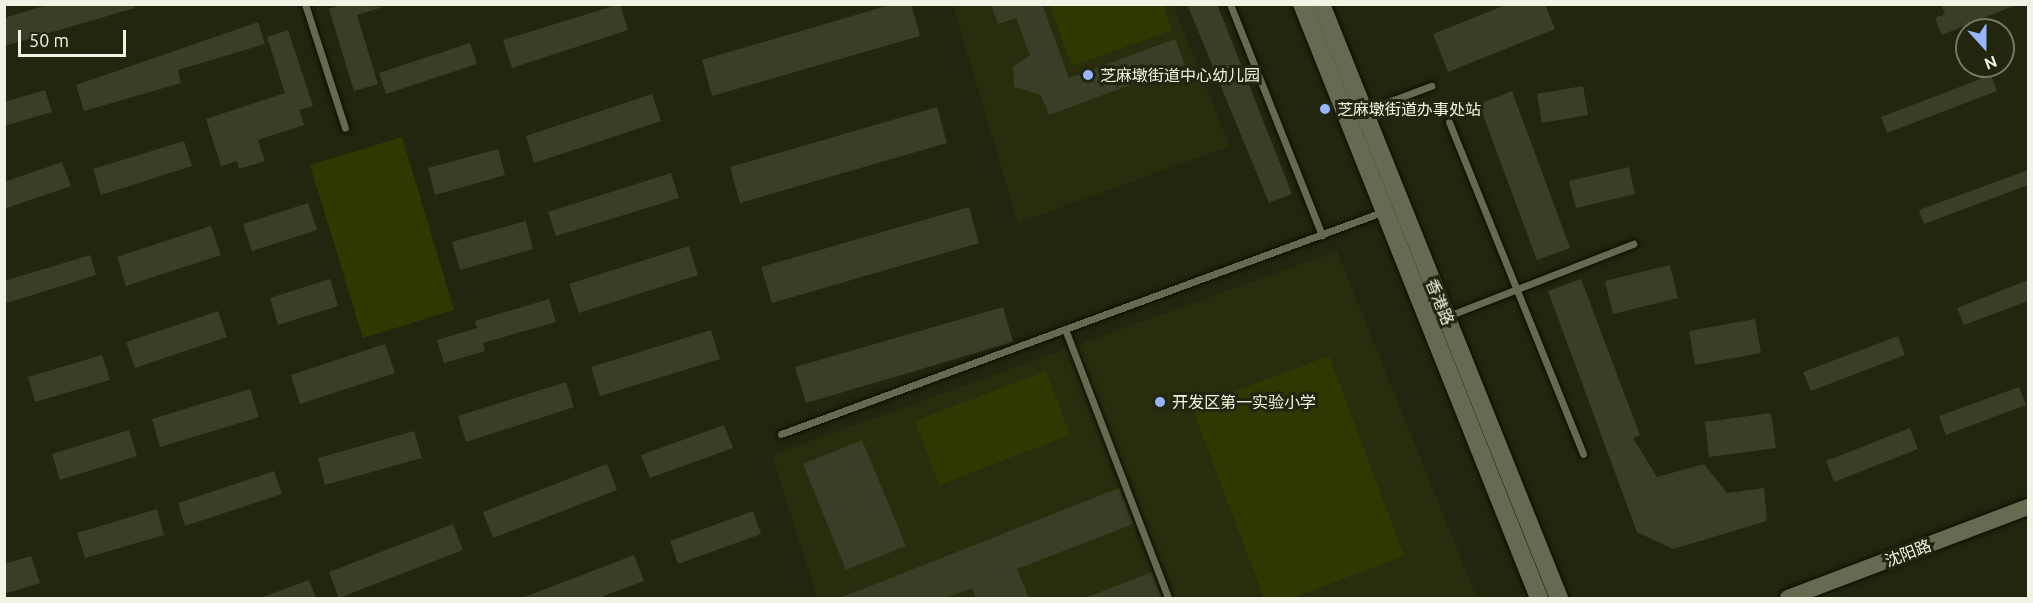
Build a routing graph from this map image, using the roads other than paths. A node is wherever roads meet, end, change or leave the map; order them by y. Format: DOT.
graph roads {
  1 [pos="305,4"];
  2 [pos="1230,4"];
  3 [pos="1302,4"];
  4 [pos="1321,4"];
  5 [pos="1431,86"];
  6 [pos="1364,111"];
  7 [pos="1449,122"];
  8 [pos="345,129"];
  9 [pos="1385,212"];
  10 [pos="1322,235"];
  11 [pos="1634,244"];
  12 [pos="1516,289"];
  13 [pos="1446,317"];
  14 [pos="1065,329"];
  15 [pos="781,434"];
  16 [pos="1583,454"];
  17 [pos="2028,507"];
  18 [pos="1168,598"];
  19 [pos="1539,598"];
  20 [pos="1559,598"];
  21 [pos="1788,598"];
  1 -- 8 [label="lane"];
  2 -- 10 [label="lane"];
  3 -- 9 [label="main road, 香港路"];
  4 -- 6 [label="main road, 香港路"];
  5 -- 6 [label="lane"];
  6 -- 13 [label="main road, 香港路"];
  7 -- 12 [label="lane"];
  9 -- 10 [label="lane"];
  9 -- 19 [label="main road, 香港路"];
  10 -- 14 [label="lane"];
  11 -- 12 [label="lane"];
  12 -- 13 [label="lane"];
  12 -- 16 [label="lane"];
  13 -- 20 [label="main road, 香港路"];
  14 -- 15 [label="lane"];
  14 -- 18 [label="lane"];
  17 -- 21 [label="street, 沈阳路"];
}
